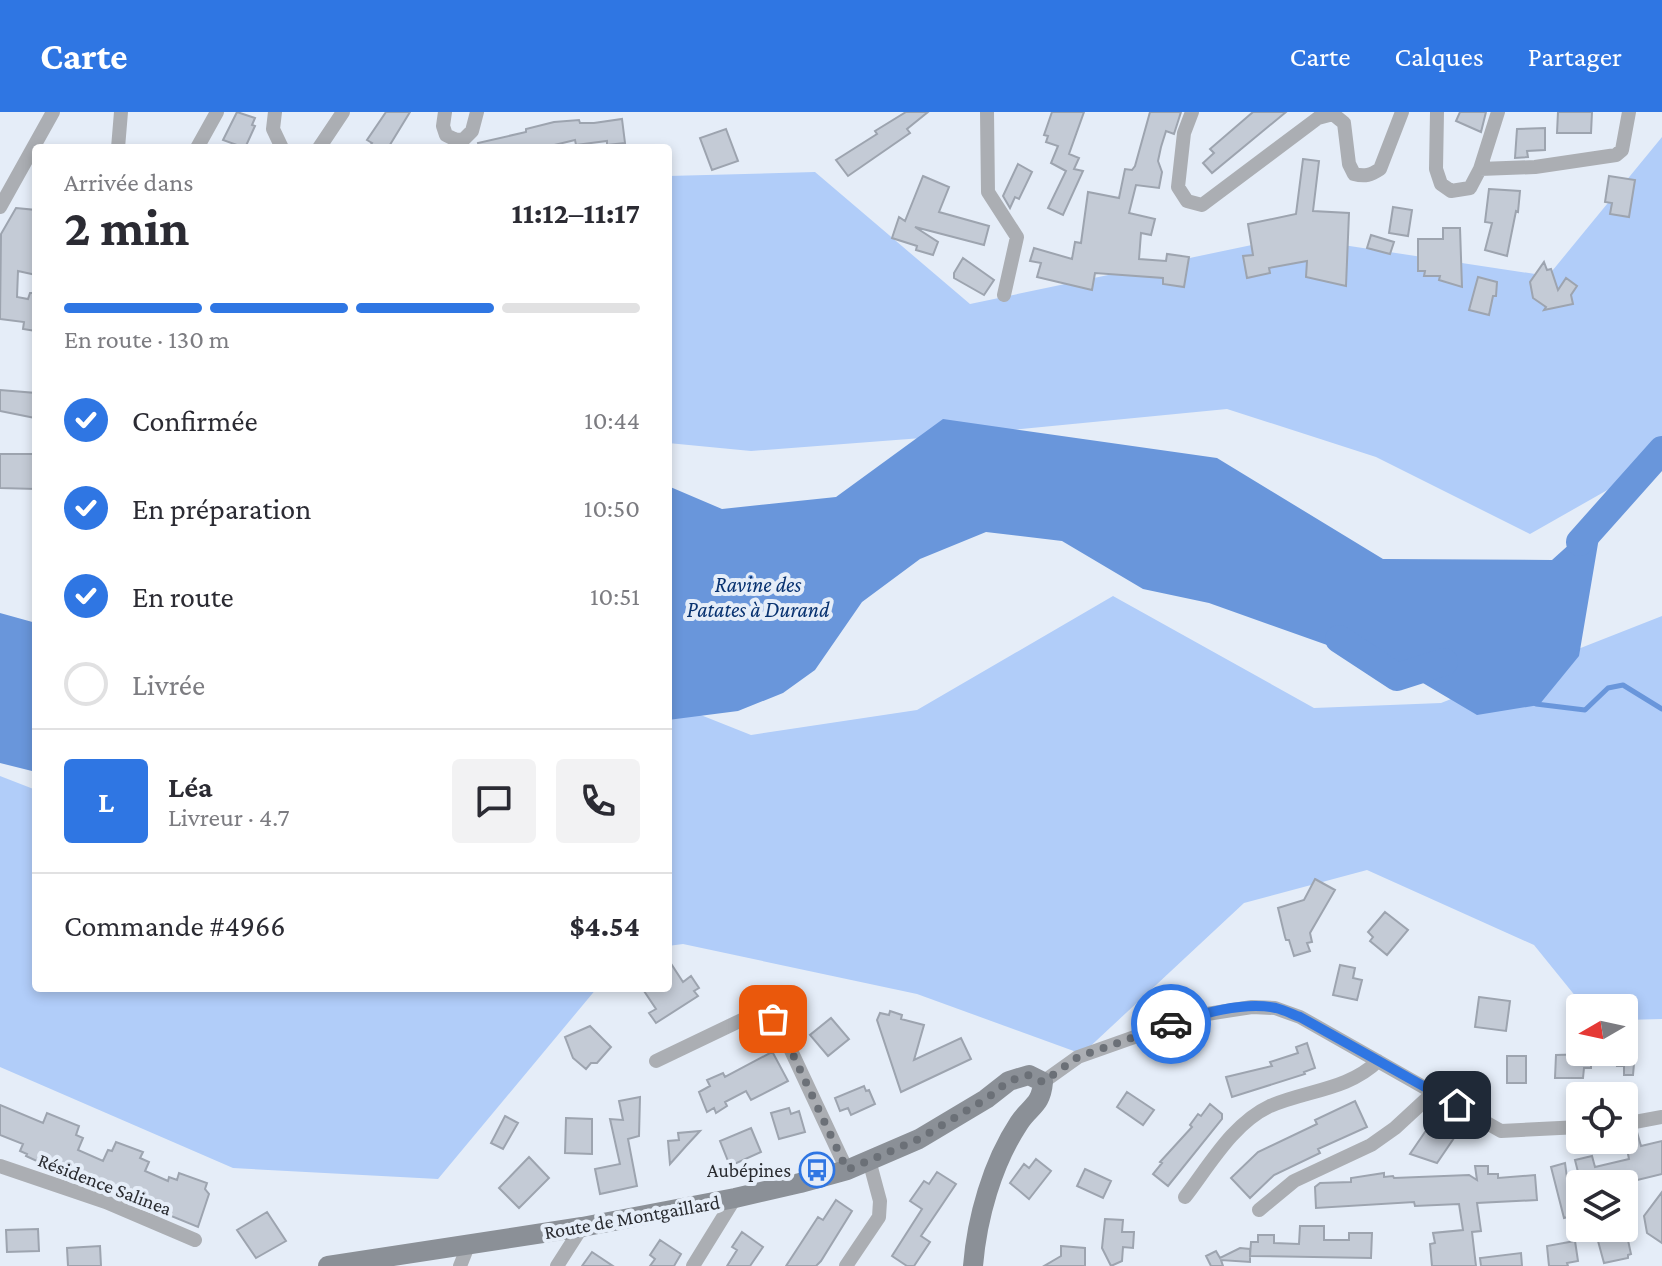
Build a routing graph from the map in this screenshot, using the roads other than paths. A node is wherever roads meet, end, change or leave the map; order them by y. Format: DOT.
graph roads {
  1 [pos="53,112"];
  2 [pos="121,112"];
  3 [pos="217,112"];
  4 [pos="275,112"];
  5 [pos="343,112"];
  6 [pos="445,112"];
  7 [pos="477,112"];
  8 [pos="987,112"];
  9 [pos="1192,112"];
  10 [pos="1402,112"];
  11 [pos="1437,112"];
  12 [pos="1498,112"];
  13 [pos="1629,112"];
  14 [pos="1339,115"];
  15 [pos="35,144"];
  16 [pos="118,144"];
  17 [pos="199,144"];
  18 [pos="280,144"];
  19 [pos="322,144"];
  20 [pos="32,150"];
  21 [pos="1480,169"];
  22 [pos="0,207"];
  23 [pos="1004,295"];
  24 [pos="656,1061"];
  25 [pos="1378,1061"];
  26 [pos="1043,1082"];
  27 [pos="1434,1092"];
  28 [pos="1662,1117"];
  29 [pos="1638,1121"];
  30 [pos="1566,1128"];
  31 [pos="869,1160"];
  32 [pos="0,1166"];
  33 [pos="847,1170"];
  34 [pos="1185,1197"];
  35 [pos="735,1198"];
  36 [pos="1259,1210"];
  37 [pos="582,1227"];
  38 [pos="195,1240"];
  39 [pos="468,1246"];
  40 [pos="328,1266"];
  41 [pos="460,1266"];
  42 [pos="557,1266"];
  43 [pos="693,1266"];
  44 [pos="846,1266"];
  45 [pos="973,1266"];
  1 -- 15 [label="street"];
  2 -- 16 [label="street"];
  3 -- 17 [label="street"];
  4 -- 18 [label="street"];
  5 -- 19 [label="street"];
  6 -- 7 [label="street"];
  8 -- 23 [label="street"];
  9 -- 14 [label="street"];
  10 -- 14 [label="street"];
  11 -- 21 [label="street"];
  12 -- 21 [label="street"];
  13 -- 21 [label="street"];
  20 -- 22 [label="street"];
  24 -- 33 [label="street"];
  25 -- 26 [label="street"];
  25 -- 27 [label="street"];
  25 -- 34 [label="street"];
  26 -- 31 [label="street, Route de Montgaillard"];
  26 -- 45 [label="street"];
  27 -- 30 [label="street"];
  27 -- 36 [label="street"];
  28 -- 29 [label="street"];
  31 -- 33 [label="street, Route de Montgaillard"];
  31 -- 44 [label="street"];
  32 -- 38 [label="street, Résidence Salinea"];
  33 -- 35 [label="street, Route de Montgaillard"];
  35 -- 37 [label="street, Route de Montgaillard"];
  35 -- 43 [label="street"];
  37 -- 39 [label="street, Route de Montgaillard"];
  37 -- 42 [label="street"];
  39 -- 40 [label="street, Route de Montgaillard"];
  39 -- 41 [label="street"];
}
